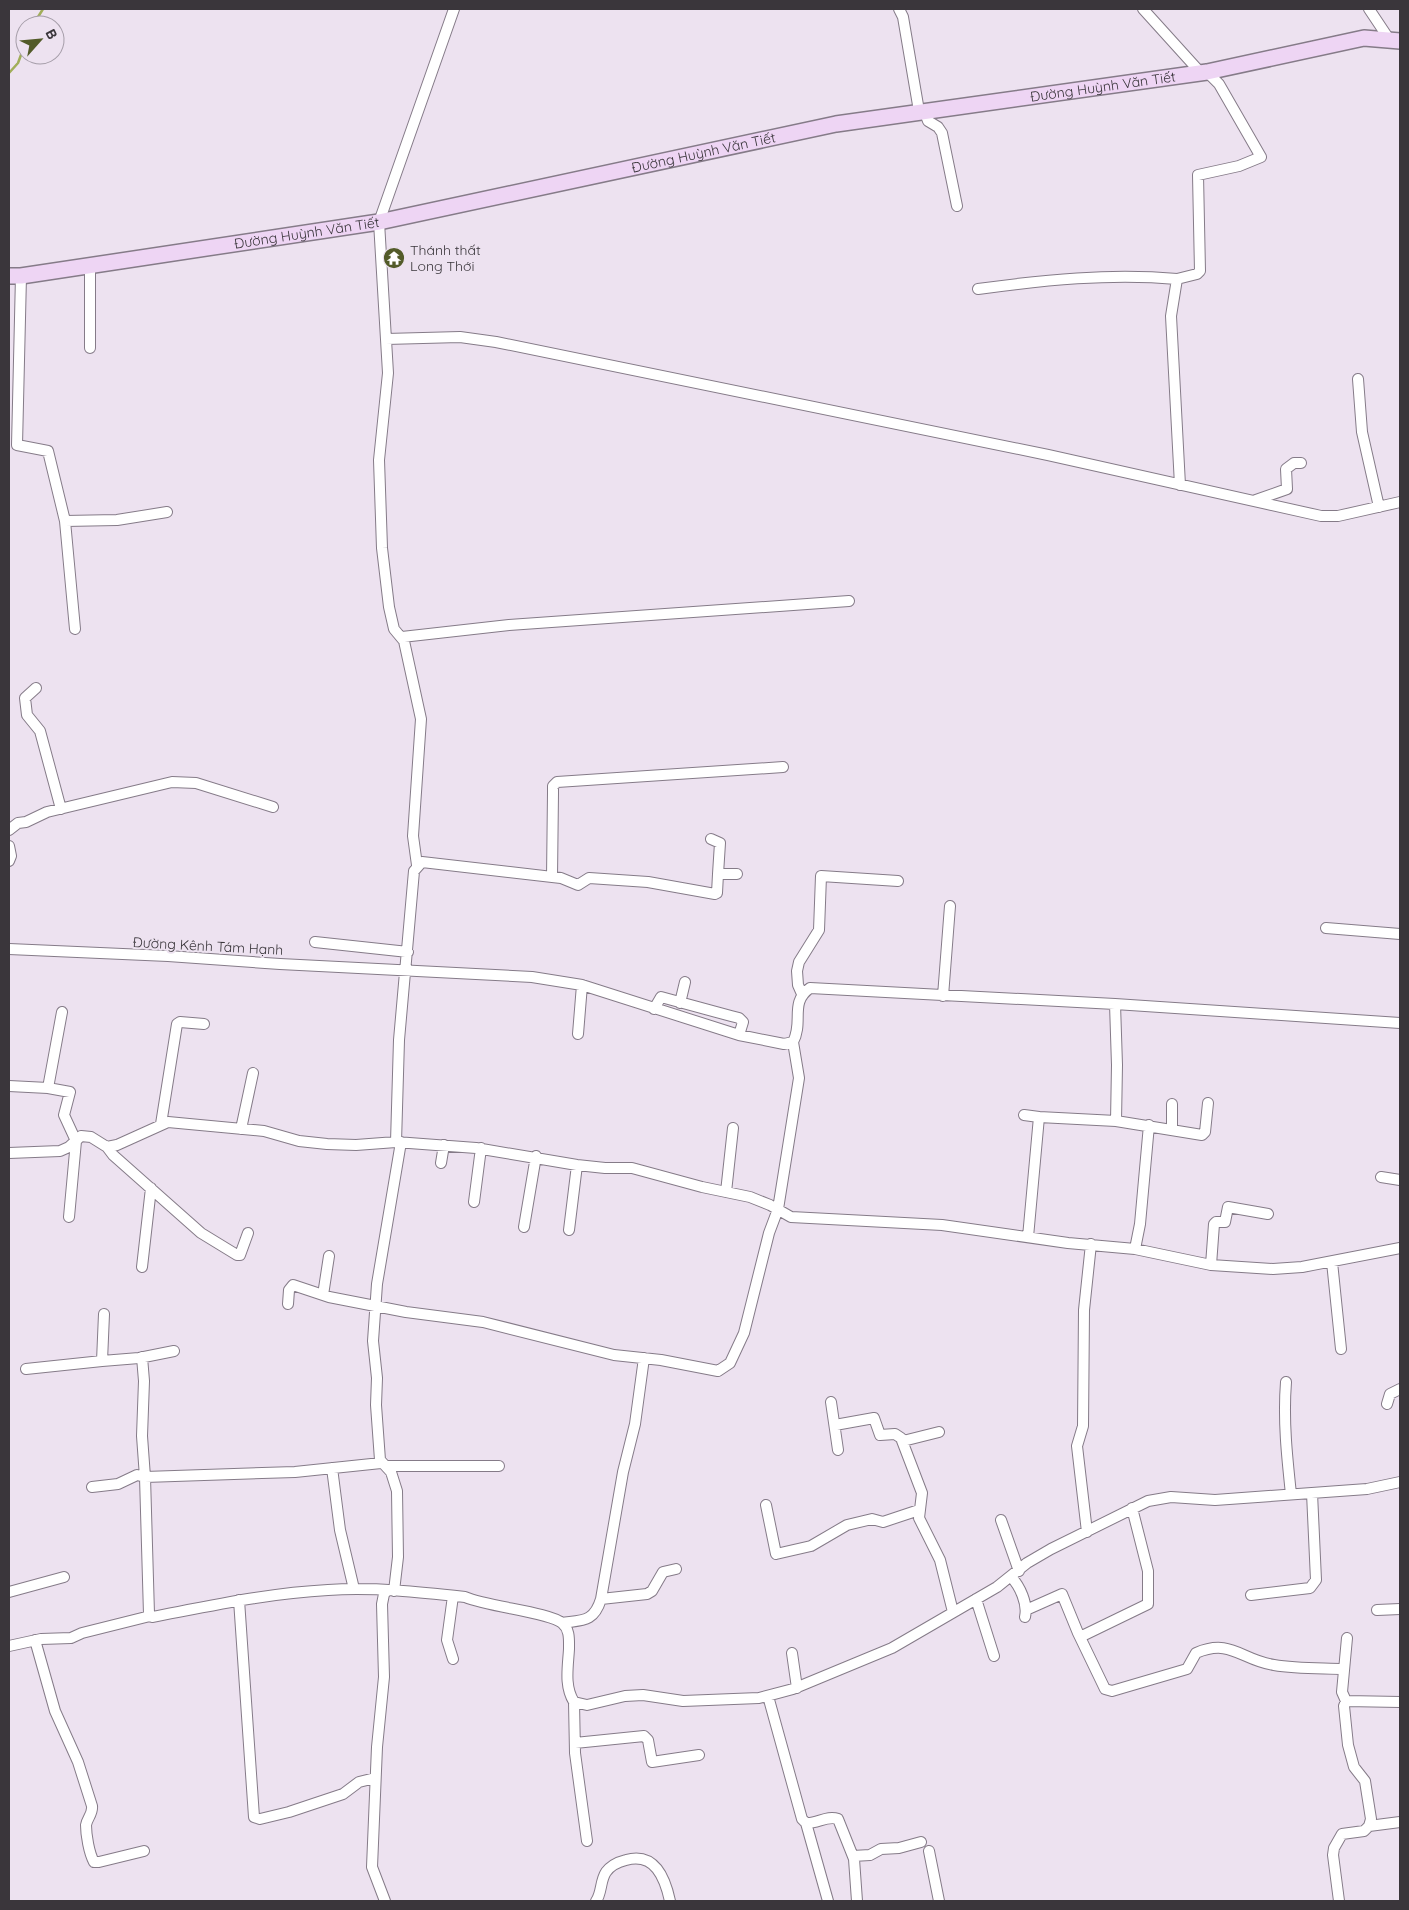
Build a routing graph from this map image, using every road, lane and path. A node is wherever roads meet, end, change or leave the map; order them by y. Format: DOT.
graph roads {
  1 [pos="454,9"];
  2 [pos="899,9"];
  3 [pos="1143,9"];
  4 [pos="1369,9"];
  5 [pos="1395,40"];
  6 [pos="1203,72"];
  7 [pos="922,110"];
  8 [pos="957,206"];
  9 [pos="379,222"];
  10 [pos="90,265"];
  11 [pos="15,276"];
  12 [pos="1177,279"];
  13 [pos="978,289"];
  14 [pos="386,339"];
  15 [pos="90,348"];
  16 [pos="1358,379"];
  17 [pos="1301,462"];
  18 [pos="1180,485"];
  19 [pos="1255,500"];
  20 [pos="1400,502"];
  21 [pos="1379,507"];
  22 [pos="167,512"];
  23 [pos="66,521"];
  24 [pos="849,600"];
  25 [pos="75,629"];
  26 [pos="402,638"];
  27 [pos="36,688"];
  28 [pos="783,767"];
  29 [pos="273,807"];
  30 [pos="61,808"];
  31 [pos="9,830"];
  32 [pos="711,839"];
  33 [pos="9,846"];
  34 [pos="9,860"];
  35 [pos="417,865"];
  36 [pos="718,874"];
  37 [pos="737,874"];
  38 [pos="552,877"];
  39 [pos="898,881"];
  40 [pos="950,906"];
  41 [pos="1326,928"];
  42 [pos="1400,934"];
  43 [pos="315,942"];
  44 [pos="9,950"];
  45 [pos="408,952"];
  46 [pos="406,970"];
  47 [pos="685,982"];
  48 [pos="582,984"];
  49 [pos="802,994"];
  50 [pos="943,996"];
  51 [pos="680,1003"];
  52 [pos="1115,1004"];
  53 [pos="654,1009"];
  54 [pos="62,1012"];
  55 [pos="204,1024"];
  56 [pos="1400,1024"];
  57 [pos="578,1034"];
  58 [pos="739,1035"];
  59 [pos="793,1042"];
  60 [pos="252,1073"];
  61 [pos="9,1086"];
  62 [pos="48,1088"];
  63 [pos="1208,1103"];
  64 [pos="1172,1104"];
  65 [pos="1024,1115"];
  66 [pos="1039,1117"];
  67 [pos="1116,1121"];
  68 [pos="161,1124"];
  69 [pos="1149,1125"];
  70 [pos="733,1128"];
  71 [pos="241,1129"];
  72 [pos="1172,1130"];
  73 [pos="76,1141"];
  74 [pos="398,1142"];
  75 [pos="444,1145"];
  76 [pos="108,1147"];
  77 [pos="481,1148"];
  78 [pos="9,1153"];
  79 [pos="536,1156"];
  80 [pos="441,1163"];
  81 [pos="578,1165"];
  82 [pos="1381,1177"];
  83 [pos="1400,1180"];
  84 [pos="150,1188"];
  85 [pos="726,1192"];
  86 [pos="474,1202"];
  87 [pos="778,1209"];
  88 [pos="1268,1214"];
  89 [pos="69,1216"];
  90 [pos="524,1227"];
  91 [pos="569,1230"];
  92 [pos="248,1233"];
  93 [pos="1028,1237"];
  94 [pos="1091,1244"];
  95 [pos="1136,1248"];
  96 [pos="1400,1248"];
  97 [pos="329,1256"];
  98 [pos="1332,1262"];
  99 [pos="1211,1265"];
  100 [pos="142,1267"];
  101 [pos="323,1296"];
  102 [pos="288,1304"];
  103 [pos="375,1306"];
  104 [pos="104,1314"];
  105 [pos="1341,1349"];
  106 [pos="174,1351"];
  107 [pos="142,1357"];
  108 [pos="644,1358"];
  109 [pos="102,1361"];
  110 [pos="26,1369"];
  111 [pos="1286,1382"];
  112 [pos="1400,1388"];
  113 [pos="832,1402"];
  114 [pos="1387,1404"];
  115 [pos="835,1425"];
  116 [pos="939,1432"];
  117 [pos="903,1442"];
  118 [pos="838,1450"];
  119 [pos="384,1465"];
  120 [pos="499,1466"];
  121 [pos="332,1468"];
  122 [pos="145,1477"];
  123 [pos="1400,1482"];
  124 [pos="92,1487"];
  125 [pos="1312,1493"];
  126 [pos="1291,1494"];
  127 [pos="766,1505"];
  128 [pos="1132,1508"];
  129 [pos="919,1510"];
  130 [pos="1001,1520"];
  131 [pos="1087,1532"];
  132 [pos="676,1569"];
  133 [pos="1015,1574"];
  134 [pos="64,1577"];
  135 [pos="354,1589"];
  136 [pos="391,1591"];
  137 [pos="9,1592"];
  138 [pos="1251,1594"];
  139 [pos="453,1596"];
  140 [pos="601,1599"];
  141 [pos="976,1599"];
  142 [pos="239,1600"];
  143 [pos="1378,1610"];
  144 [pos="1400,1610"];
  145 [pos="953,1612"];
  146 [pos="150,1616"];
  147 [pos="562,1623"];
  148 [pos="1080,1637"];
  149 [pos="1347,1638"];
  150 [pos="35,1640"];
  151 [pos="9,1646"];
  152 [pos="792,1653"];
  153 [pos="994,1656"];
  154 [pos="453,1660"];
  155 [pos="1344,1669"];
  156 [pos="797,1688"];
  157 [pos="768,1696"];
  158 [pos="1346,1701"];
  159 [pos="574,1702"];
  160 [pos="1400,1702"];
  161 [pos="575,1743"];
  162 [pos="699,1756"];
  163 [pos="376,1778"];
  164 [pos="1400,1822"];
  165 [pos="806,1823"];
  166 [pos="1369,1826"];
  167 [pos="587,1841"];
  168 [pos="920,1842"];
  169 [pos="144,1850"];
  170 [pos="929,1851"];
  171 [pos="853,1856"];
  172 [pos="385,1901"];
  173 [pos="596,1901"];
  174 [pos="670,1901"];
  175 [pos="828,1901"];
  176 [pos="858,1901"];
  177 [pos="938,1901"];
  178 [pos="1339,1901"];
  1 -- 9 [label="street"];
  2 -- 7 [label="street"];
  3 -- 6 [label="street"];
  4 -- 5 [label="street"];
  5 -- 6 [label="street, Đường Huỳnh Văn Tiết"];
  6 -- 7 [label="street, Đường Huỳnh Văn Tiết"];
  6 -- 12 [label="street"];
  7 -- 8 [label="street"];
  7 -- 9 [label="street, Đường Huỳnh Văn Tiết"];
  9 -- 10 [label="street, Đường Huỳnh Văn Tiết"];
  9 -- 14 [label="street"];
  10 -- 11 [label="street, Đường Huỳnh Văn Tiết"];
  10 -- 15 [label="street"];
  11 -- 23 [label="street"];
  12 -- 13 [label="street"];
  12 -- 18 [label="street"];
  14 -- 18 [label="street"];
  14 -- 26 [label="street"];
  16 -- 21 [label="street"];
  17 -- 19 [label="street"];
  18 -- 19 [label="street"];
  19 -- 21 [label="street"];
  20 -- 21 [label="street"];
  22 -- 23 [label="street"];
  23 -- 25 [label="street"];
  24 -- 26 [label="street"];
  26 -- 35 [label="street"];
  27 -- 30 [label="street"];
  28 -- 38 [label="street"];
  29 -- 30 [label="street"];
  30 -- 31 [label="street"];
  32 -- 36 [label="street"];
  33 -- 34 [label="street"];
  35 -- 38 [label="street"];
  35 -- 45 [label="street"];
  36 -- 37 [label="street"];
  36 -- 38 [label="street"];
  39 -- 49 [label="street"];
  40 -- 50 [label="street"];
  41 -- 42 [label="street"];
  43 -- 45 [label="street"];
  44 -- 46 [label="street, Đường Kênh Tám Hạnh"];
  45 -- 46 [label="street"];
  46 -- 48 [label="street, Đường Kênh Tám Hạnh"];
  46 -- 74 [label="street"];
  47 -- 51 [label="street"];
  48 -- 53 [label="street, Đường Kênh Tám Hạnh"];
  48 -- 57 [label="street"];
  49 -- 50 [label="street"];
  49 -- 59 [label="street"];
  50 -- 52 [label="street"];
  51 -- 53 [label="street"];
  51 -- 58 [label="street"];
  52 -- 56 [label="street"];
  52 -- 67 [label="street"];
  53 -- 58 [label="street, Đường Kênh Tám Hạnh"];
  54 -- 62 [label="street"];
  55 -- 68 [label="street"];
  58 -- 59 [label="street, Đường Kênh Tám Hạnh"];
  59 -- 87 [label="street"];
  60 -- 71 [label="street"];
  61 -- 62 [label="street"];
  62 -- 73 [label="street"];
  63 -- 72 [label="street"];
  64 -- 72 [label="street"];
  65 -- 66 [label="street"];
  66 -- 67 [label="street"];
  66 -- 93 [label="street"];
  67 -- 69 [label="street"];
  68 -- 71 [label="street"];
  68 -- 76 [label="street"];
  69 -- 72 [label="street"];
  69 -- 95 [label="street"];
  70 -- 85 [label="street"];
  71 -- 74 [label="street"];
  73 -- 76 [label="street"];
  73 -- 78 [label="street"];
  73 -- 89 [label="street"];
  74 -- 75 [label="street"];
  74 -- 103 [label="street"];
  75 -- 77 [label="street"];
  75 -- 80 [label="street"];
  76 -- 84 [label="street"];
  77 -- 79 [label="street"];
  77 -- 86 [label="street"];
  79 -- 81 [label="street"];
  79 -- 90 [label="street"];
  81 -- 85 [label="street"];
  81 -- 91 [label="street"];
  82 -- 83 [label="street"];
  84 -- 92 [label="street"];
  84 -- 100 [label="street"];
  85 -- 87 [label="street"];
  87 -- 93 [label="street"];
  87 -- 108 [label="street"];
  88 -- 99 [label="street"];
  93 -- 94 [label="street"];
  94 -- 95 [label="street"];
  94 -- 131 [label="street"];
  95 -- 99 [label="street"];
  96 -- 98 [label="street"];
  97 -- 101 [label="street"];
  98 -- 99 [label="street"];
  98 -- 105 [label="street"];
  101 -- 102 [label="street"];
  101 -- 103 [label="street"];
  103 -- 108 [label="street"];
  103 -- 119 [label="street"];
  104 -- 109 [label="street"];
  106 -- 107 [label="street"];
  107 -- 109 [label="street"];
  107 -- 122 [label="street"];
  108 -- 140 [label="street"];
  109 -- 110 [label="street"];
  111 -- 126 [label="street"];
  112 -- 114 [label="street"];
  113 -- 115 [label="street"];
  115 -- 117 [label="street"];
  115 -- 118 [label="street"];
  116 -- 117 [label="street"];
  117 -- 129 [label="street"];
  119 -- 120 [label="street"];
  119 -- 121 [label="street"];
  119 -- 136 [label="street"];
  121 -- 122 [label="street"];
  121 -- 135 [label="street"];
  122 -- 124 [label="street"];
  122 -- 146 [label="street"];
  123 -- 125 [label="street"];
  125 -- 126 [label="street"];
  125 -- 138 [label="street"];
  126 -- 128 [label="street"];
  127 -- 129 [label="street"];
  128 -- 131 [label="street"];
  128 -- 148 [label="street"];
  129 -- 145 [label="street"];
  130 -- 133 [label="street"];
  131 -- 133 [label="street"];
  132 -- 140 [label="street"];
  133 -- 141 [label="street"];
  133 -- 148 [label="street"];
  134 -- 137 [label="street"];
  135 -- 136 [label="street"];
  135 -- 142 [label="street"];
  136 -- 139 [label="street"];
  136 -- 163 [label="street"];
  139 -- 147 [label="street"];
  139 -- 154 [label="street"];
  140 -- 147 [label="street"];
  141 -- 145 [label="street"];
  141 -- 153 [label="street"];
  142 -- 146 [label="street"];
  142 -- 163 [label="street"];
  143 -- 144 [label="street"];
  145 -- 156 [label="street"];
  146 -- 150 [label="street"];
  147 -- 159 [label="street"];
  148 -- 155 [label="street"];
  149 -- 155 [label="street"];
  150 -- 151 [label="street"];
  150 -- 169 [label="street"];
  152 -- 156 [label="street"];
  155 -- 158 [label="street"];
  156 -- 157 [label="street"];
  157 -- 159 [label="street"];
  157 -- 165 [label="street"];
  158 -- 160 [label="street"];
  158 -- 166 [label="street"];
  159 -- 161 [label="street"];
  161 -- 162 [label="street"];
  161 -- 167 [label="street"];
  163 -- 172 [label="street"];
  164 -- 166 [label="street"];
  165 -- 171 [label="street"];
  165 -- 175 [label="street"];
  166 -- 178 [label="street"];
  168 -- 171 [label="street"];
  170 -- 177 [label="street"];
  171 -- 176 [label="street"];
  173 -- 174 [label="street"];
}
